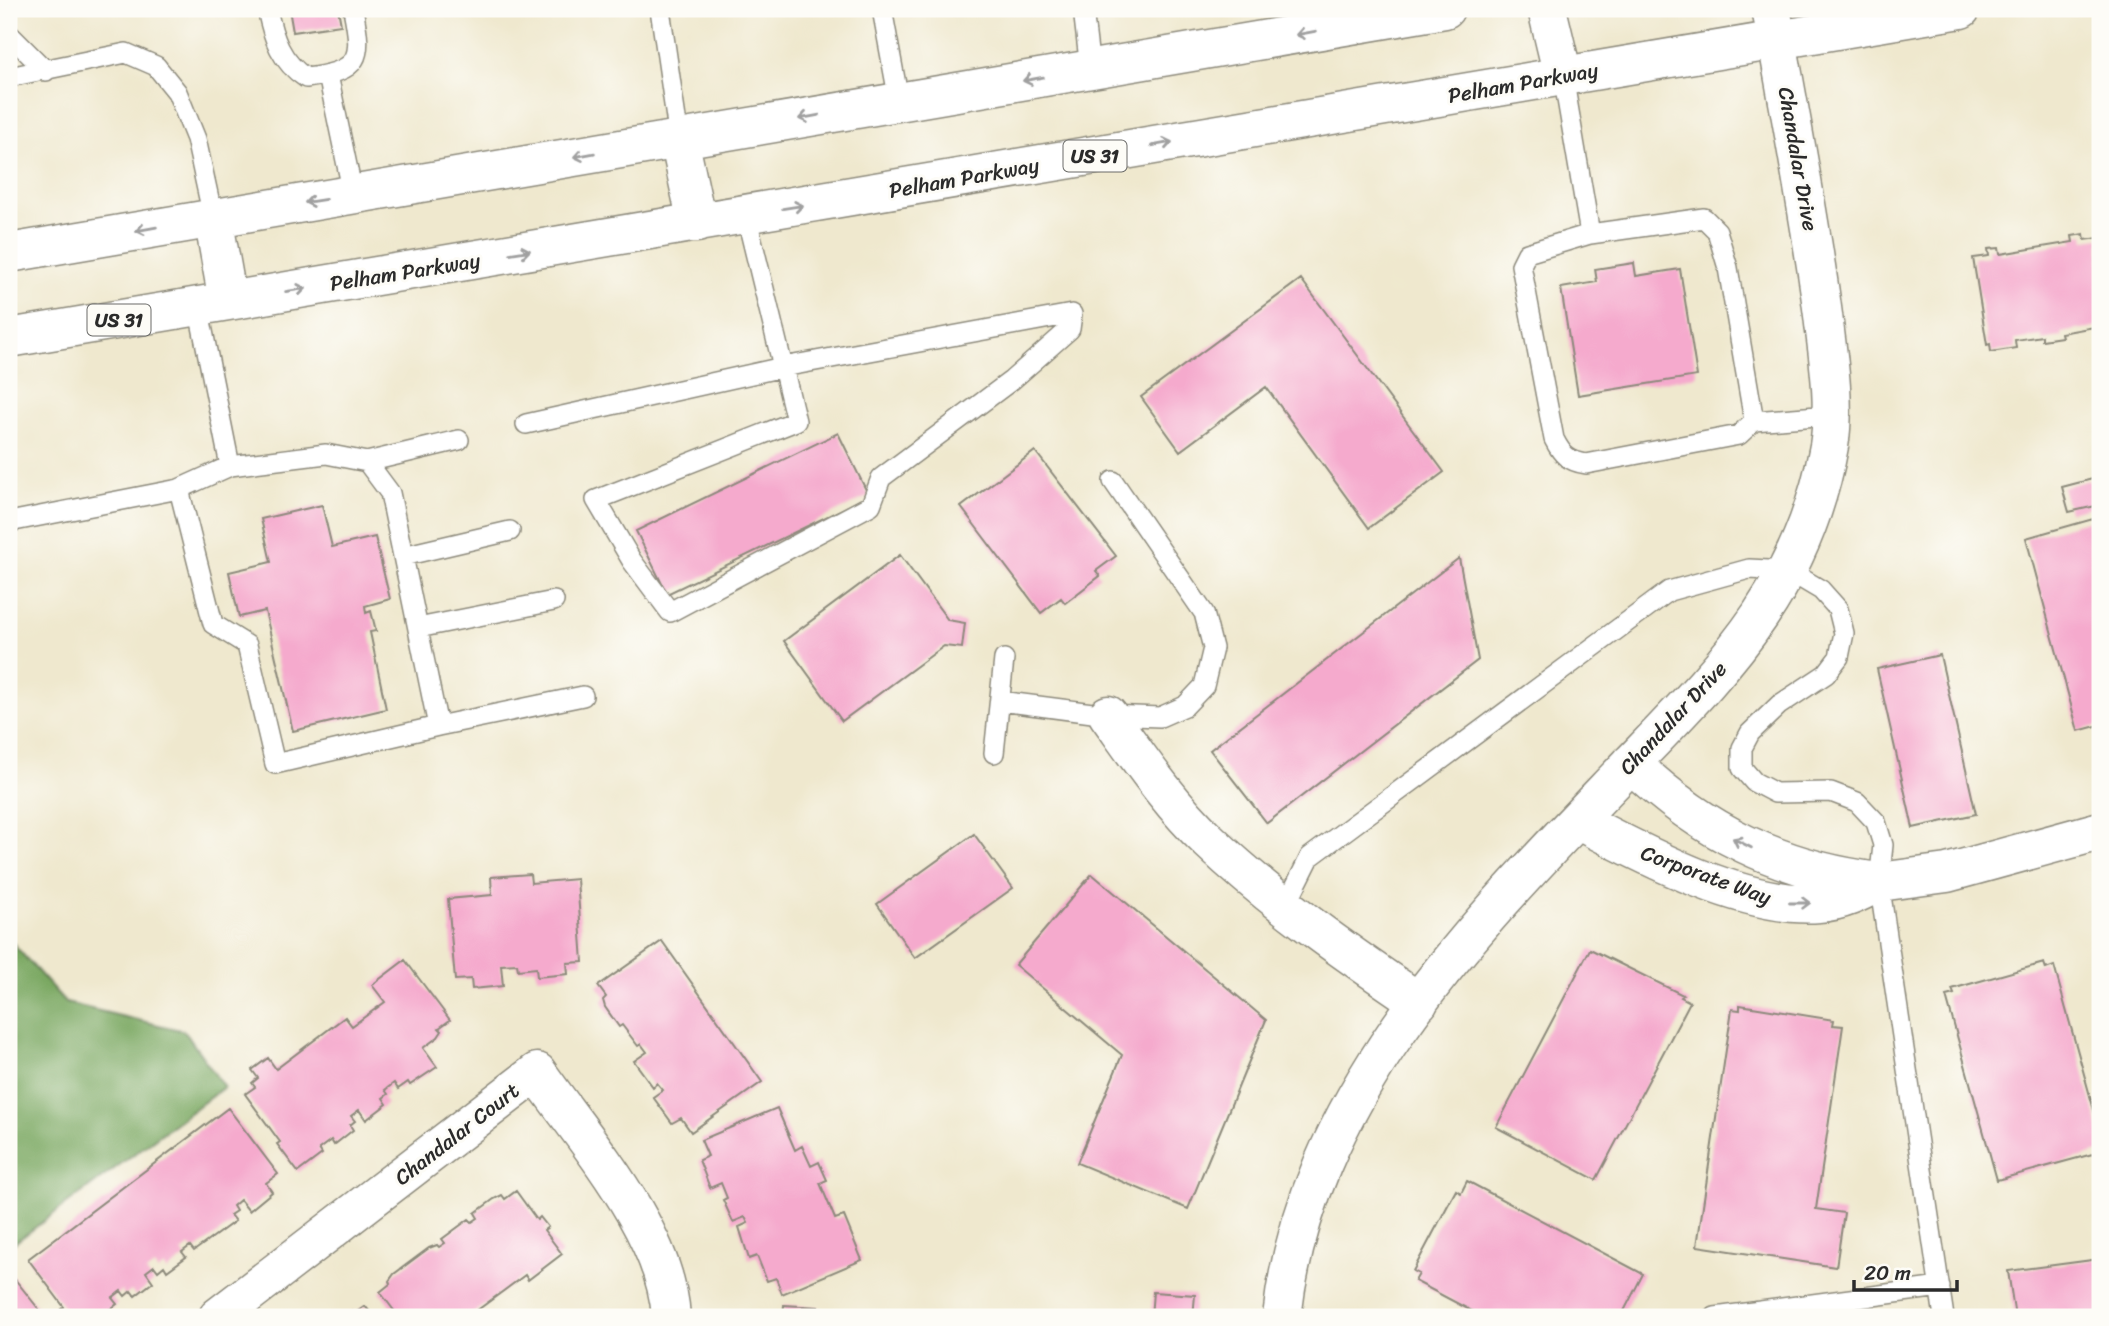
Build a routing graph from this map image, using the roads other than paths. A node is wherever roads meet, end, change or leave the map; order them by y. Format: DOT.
graph roads {
  1 [pos="267,9"];
  2 [pos="353,9"];
  3 [pos="660,9"];
  4 [pos="881,9"];
  5 [pos="1083,9"];
  6 [pos="1445,9"];
  7 [pos="1546,9"];
  8 [pos="1961,9"];
  9 [pos="1774,24"];
  10 [pos="9,34"];
  11 [pos="1090,69"];
  12 [pos="46,71"];
  13 [pos="328,75"];
  14 [pos="1563,76"];
  15 [pos="9,78"];
  16 [pos="899,102"];
  17 [pos="679,139"];
  18 [pos="353,194"];
  19 [pos="746,215"];
  20 [pos="214,217"];
  21 [pos="697,223"];
  22 [pos="1590,233"];
  23 [pos="9,253"];
  24 [pos="213,304"];
  25 [pos="9,338"];
  26 [pos="783,367"];
  27 [pos="1830,415"];
  28 [pos="1754,421"];
  29 [pos="526,424"];
  30 [pos="459,439"];
  31 [pos="367,462"];
  32 [pos="230,466"];
  33 [pos="1113,481"];
  34 [pos="179,489"];
  35 [pos="9,522"];
  36 [pos="510,531"];
  37 [pos="403,556"];
  38 [pos="1789,571"];
  39 [pos="554,601"];
  40 [pos="418,628"];
  41 [pos="1004,659"];
  42 [pos="583,696"];
  43 [pos="1000,701"];
  44 [pos="1108,715"];
  45 [pos="438,726"];
  46 [pos="994,753"];
  47 [pos="1631,763"];
  48 [pos="1577,820"];
  49 [pos="2100,831"];
  50 [pos="1879,882"];
  51 [pos="1285,907"];
  52 [pos="1419,1002"];
  53 [pos="1940,1287"];
  54 [pos="218,1317"];
  55 [pos="671,1317"];
  56 [pos="1282,1317"];
  57 [pos="1716,1317"];
  58 [pos="1944,1317"];
  1 -- 13 [label="lane"];
  2 -- 13 [label="lane"];
  3 -- 17 [label="lane"];
  4 -- 16 [label="lane"];
  5 -- 11 [label="lane"];
  6 -- 11 [label="main road, one-way"];
  7 -- 14 [label="main road"];
  8 -- 9 [label="main road, Pelham Parkway / US 31"];
  9 -- 14 [label="main road, Pelham Parkway / US 31"];
  9 -- 27 [label="main road, Chandalar Drive"];
  10 -- 12 [label="lane"];
  11 -- 16 [label="main road, one-way"];
  12 -- 15 [label="lane"];
  12 -- 20 [label="lane"];
  13 -- 18 [label="lane"];
  19 -- 14 [label="main road, Pelham Parkway / US 31, one-way"];
  14 -- 22 [label="lane"];
  16 -- 17 [label="main road, one-way"];
  17 -- 18 [label="main road, one-way"];
  17 -- 21 [label="main road"];
  18 -- 20 [label="main road, one-way"];
  19 -- 21 [label="main road, Pelham Parkway / US 31"];
  19 -- 26 [label="lane"];
  20 -- 23 [label="main road, one-way"];
  20 -- 24 [label="main road"];
  24 -- 21 [label="main road, Pelham Parkway / US 31, one-way"];
  22 -- 28 [label="lane"];
  22 -- 28 [label="lane"];
  24 -- 25 [label="main road, Pelham Parkway / US 31"];
  24 -- 32 [label="lane"];
  26 -- 26 [label="lane"];
  26 -- 29 [label="lane"];
  27 -- 28 [label="lane"];
  27 -- 38 [label="main road, Chandalar Drive"];
  30 -- 31 [label="lane"];
  31 -- 32 [label="lane"];
  31 -- 37 [label="lane"];
  32 -- 34 [label="lane"];
  33 -- 44 [label="lane"];
  34 -- 35 [label="lane"];
  34 -- 45 [label="lane"];
  36 -- 37 [label="lane"];
  37 -- 40 [label="lane"];
  38 -- 47 [label="main road, Chandalar Drive"];
  38 -- 50 [label="lane"];
  38 -- 51 [label="lane"];
  39 -- 40 [label="lane"];
  40 -- 45 [label="lane"];
  41 -- 43 [label="lane"];
  42 -- 45 [label="lane"];
  43 -- 44 [label="lane"];
  43 -- 46 [label="lane"];
  44 -- 51 [label="main road"];
  47 -- 48 [label="main road, Chandalar Drive"];
  50 -- 47 [label="main road, Corporate Way, one-way"];
  48 -- 50 [label="main road, Corporate Way, one-way"];
  48 -- 52 [label="main road, Chandalar Drive"];
  49 -- 50 [label="main road, Corporate Way"];
  50 -- 53 [label="lane"];
  51 -- 52 [label="main road"];
  52 -- 56 [label="main road, Chandalar Drive"];
  53 -- 57 [label="lane"];
  53 -- 58 [label="lane"];
  54 -- 55 [label="main road, Chandalar Court"];
}
